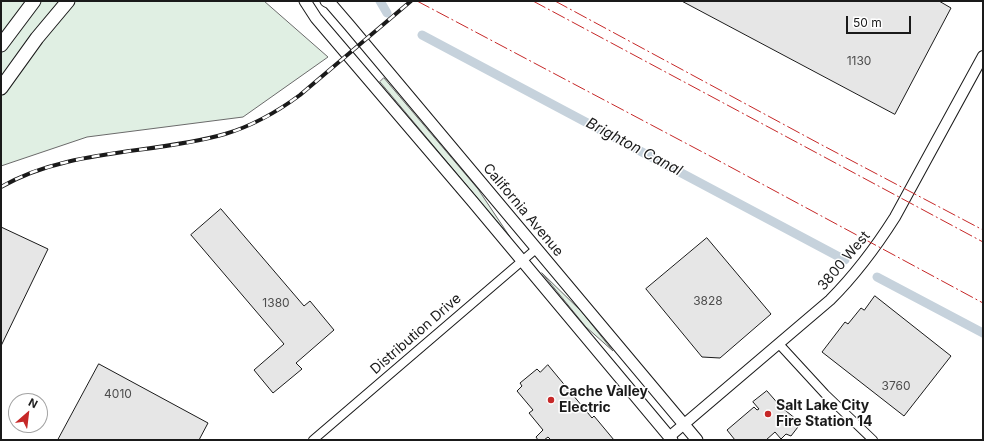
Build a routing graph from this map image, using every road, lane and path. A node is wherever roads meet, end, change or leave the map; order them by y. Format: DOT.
graph roads {
  1 [pos="34,1"];
  2 [pos="68,1"];
  3 [pos="305,1"];
  4 [pos="326,1"];
  5 [pos="1,45"];
  6 [pos="983,56"];
  7 [pos="1,88"];
  8 [pos="536,249"];
  9 [pos="522,261"];
  10 [pos="779,344"];
  11 [pos="684,425"];
  12 [pos="669,439"];
  13 [pos="313,440"];
  14 [pos="697,440"];
  15 [pos="873,440"];
  1 -- 5 [label="highway"];
  2 -- 7 [label="highway"];
  3 -- 9 [label="main road"];
  4 -- 8 [label="main road, California Avenue"];
  6 -- 10 [label="street, 3800 West"];
  8 -- 9 [label="street, Distribution Drive"];
  8 -- 11 [label="main road, California Avenue"];
  9 -- 12 [label="main road"];
  9 -- 13 [label="street, Distribution Drive"];
  10 -- 11 [label="street, 3800 West"];
  10 -- 15 [label="street"];
  11 -- 12 [label="street, 3800 West"];
  11 -- 14 [label="main road, California Avenue"];
}
